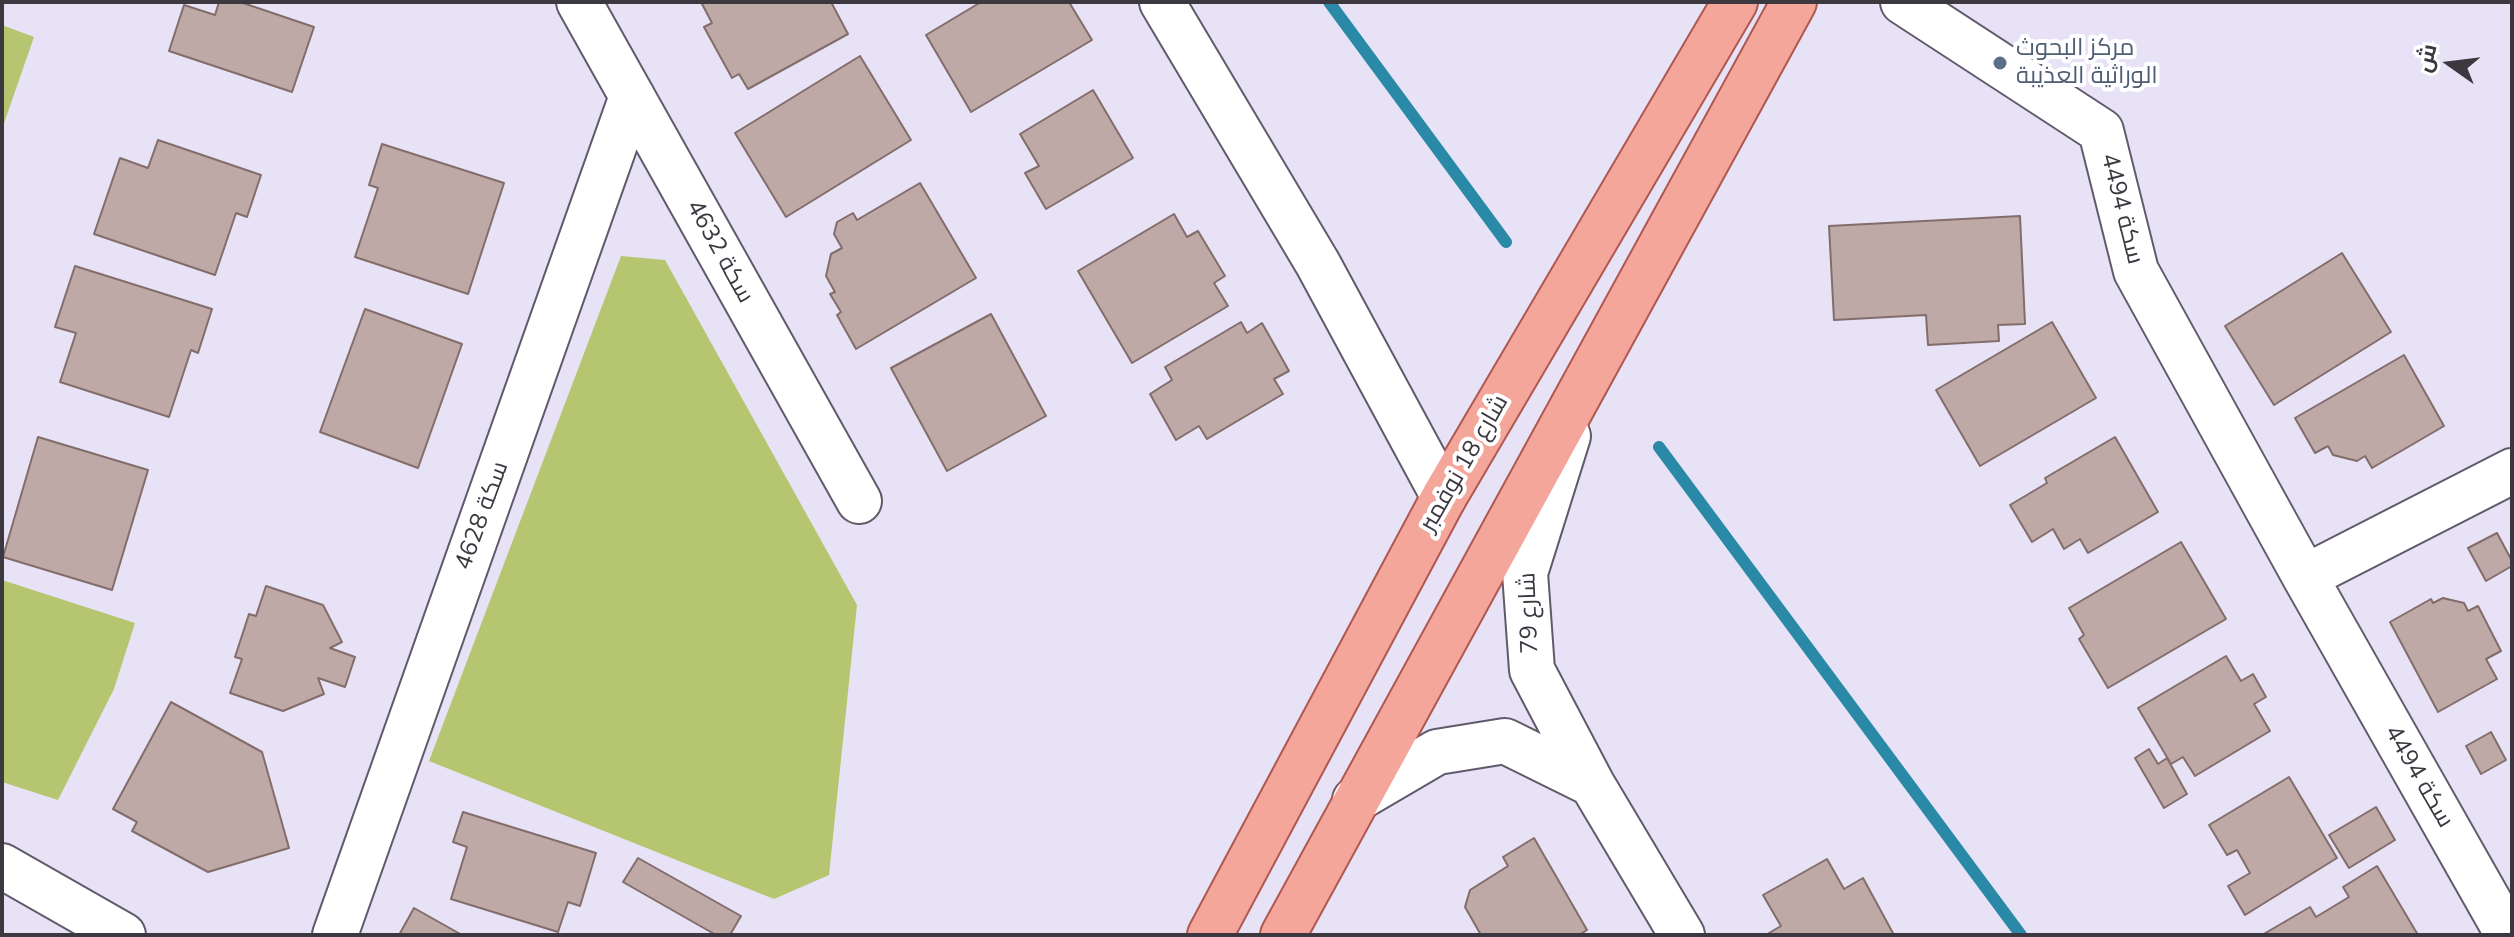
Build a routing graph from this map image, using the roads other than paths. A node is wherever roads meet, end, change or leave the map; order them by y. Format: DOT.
graph roads {
  1 [pos="579,2"];
  2 [pos="1162,2"];
  3 [pos="1735,2"];
  4 [pos="1794,2"];
  5 [pos="1903,2"];
  6 [pos="632,96"];
  7 [pos="1584,387"];
  8 [pos="2512,471"];
  9 [pos="1444,497"];
  10 [pos="859,501"];
  11 [pos="2305,577"];
  12 [pos="1592,784"];
  13 [pos="1355,800"];
  14 [pos="2,866"];
  15 [pos="123,935"];
  16 [pos="335,935"];
  17 [pos="1210,935"];
  18 [pos="1283,935"];
  19 [pos="1682,935"];
  20 [pos="2508,935"];
  1 -- 6 [label="street, سكة 4632"];
  2 -- 9 [label="street"];
  3 -- 9 [label="main road, شارع 18 نوفمبر"];
  4 -- 7 [label="main road"];
  5 -- 11 [label="street, سكة 4494"];
  6 -- 10 [label="street, سكة 4632"];
  6 -- 16 [label="street, سكة 4628"];
  7 -- 12 [label="street, 79 شارع"];
  7 -- 13 [label="main road"];
  8 -- 11 [label="street"];
  9 -- 17 [label="main road, شارع 18 نوفمبر"];
  11 -- 20 [label="street, سكة 4494"];
  12 -- 13 [label="street"];
  12 -- 19 [label="street, 79 شارع"];
  13 -- 18 [label="main road"];
  14 -- 15 [label="street"];
}
